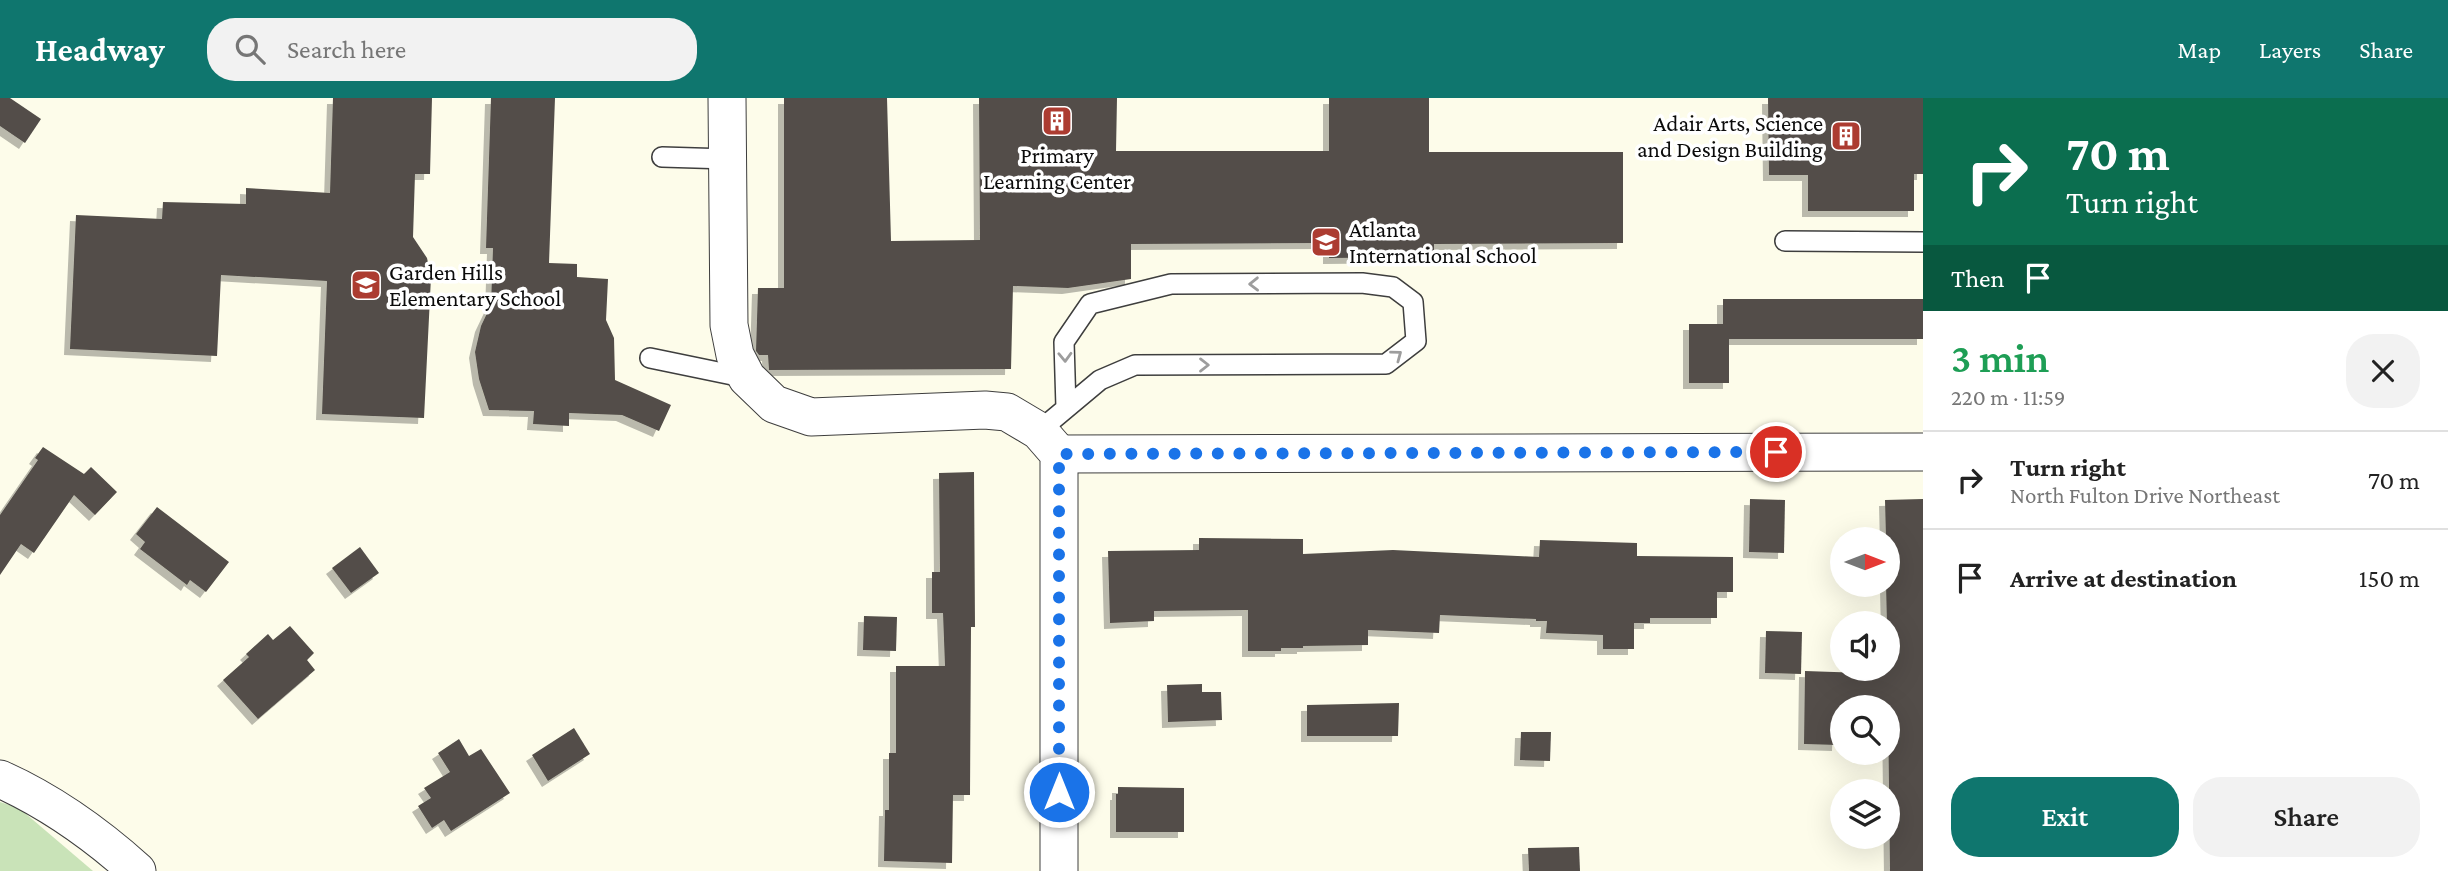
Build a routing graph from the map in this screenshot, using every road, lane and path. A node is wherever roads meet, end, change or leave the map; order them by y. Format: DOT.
graph roads {
  1 [pos="727,98"];
  2 [pos="662,157"];
  3 [pos="728,159"];
  4 [pos="1785,241"];
  5 [pos="1923,242"];
  6 [pos="650,358"];
  7 [pos="747,378"];
  8 [pos="1055,431"];
  9 [pos="1923,452"];
  10 [pos="0,779"];
  11 [pos="137,871"];
  12 [pos="1059,871"];
  1 -- 3 [label="street"];
  2 -- 3 [label="lane"];
  3 -- 7 [label="street"];
  4 -- 5 [label="lane"];
  6 -- 7 [label="lane"];
  7 -- 8 [label="street"];
  8 -- 8 [label="lane, one-way"];
  8 -- 9 [label="street"];
  8 -- 12 [label="street"];
  10 -- 11 [label="street"];
}
